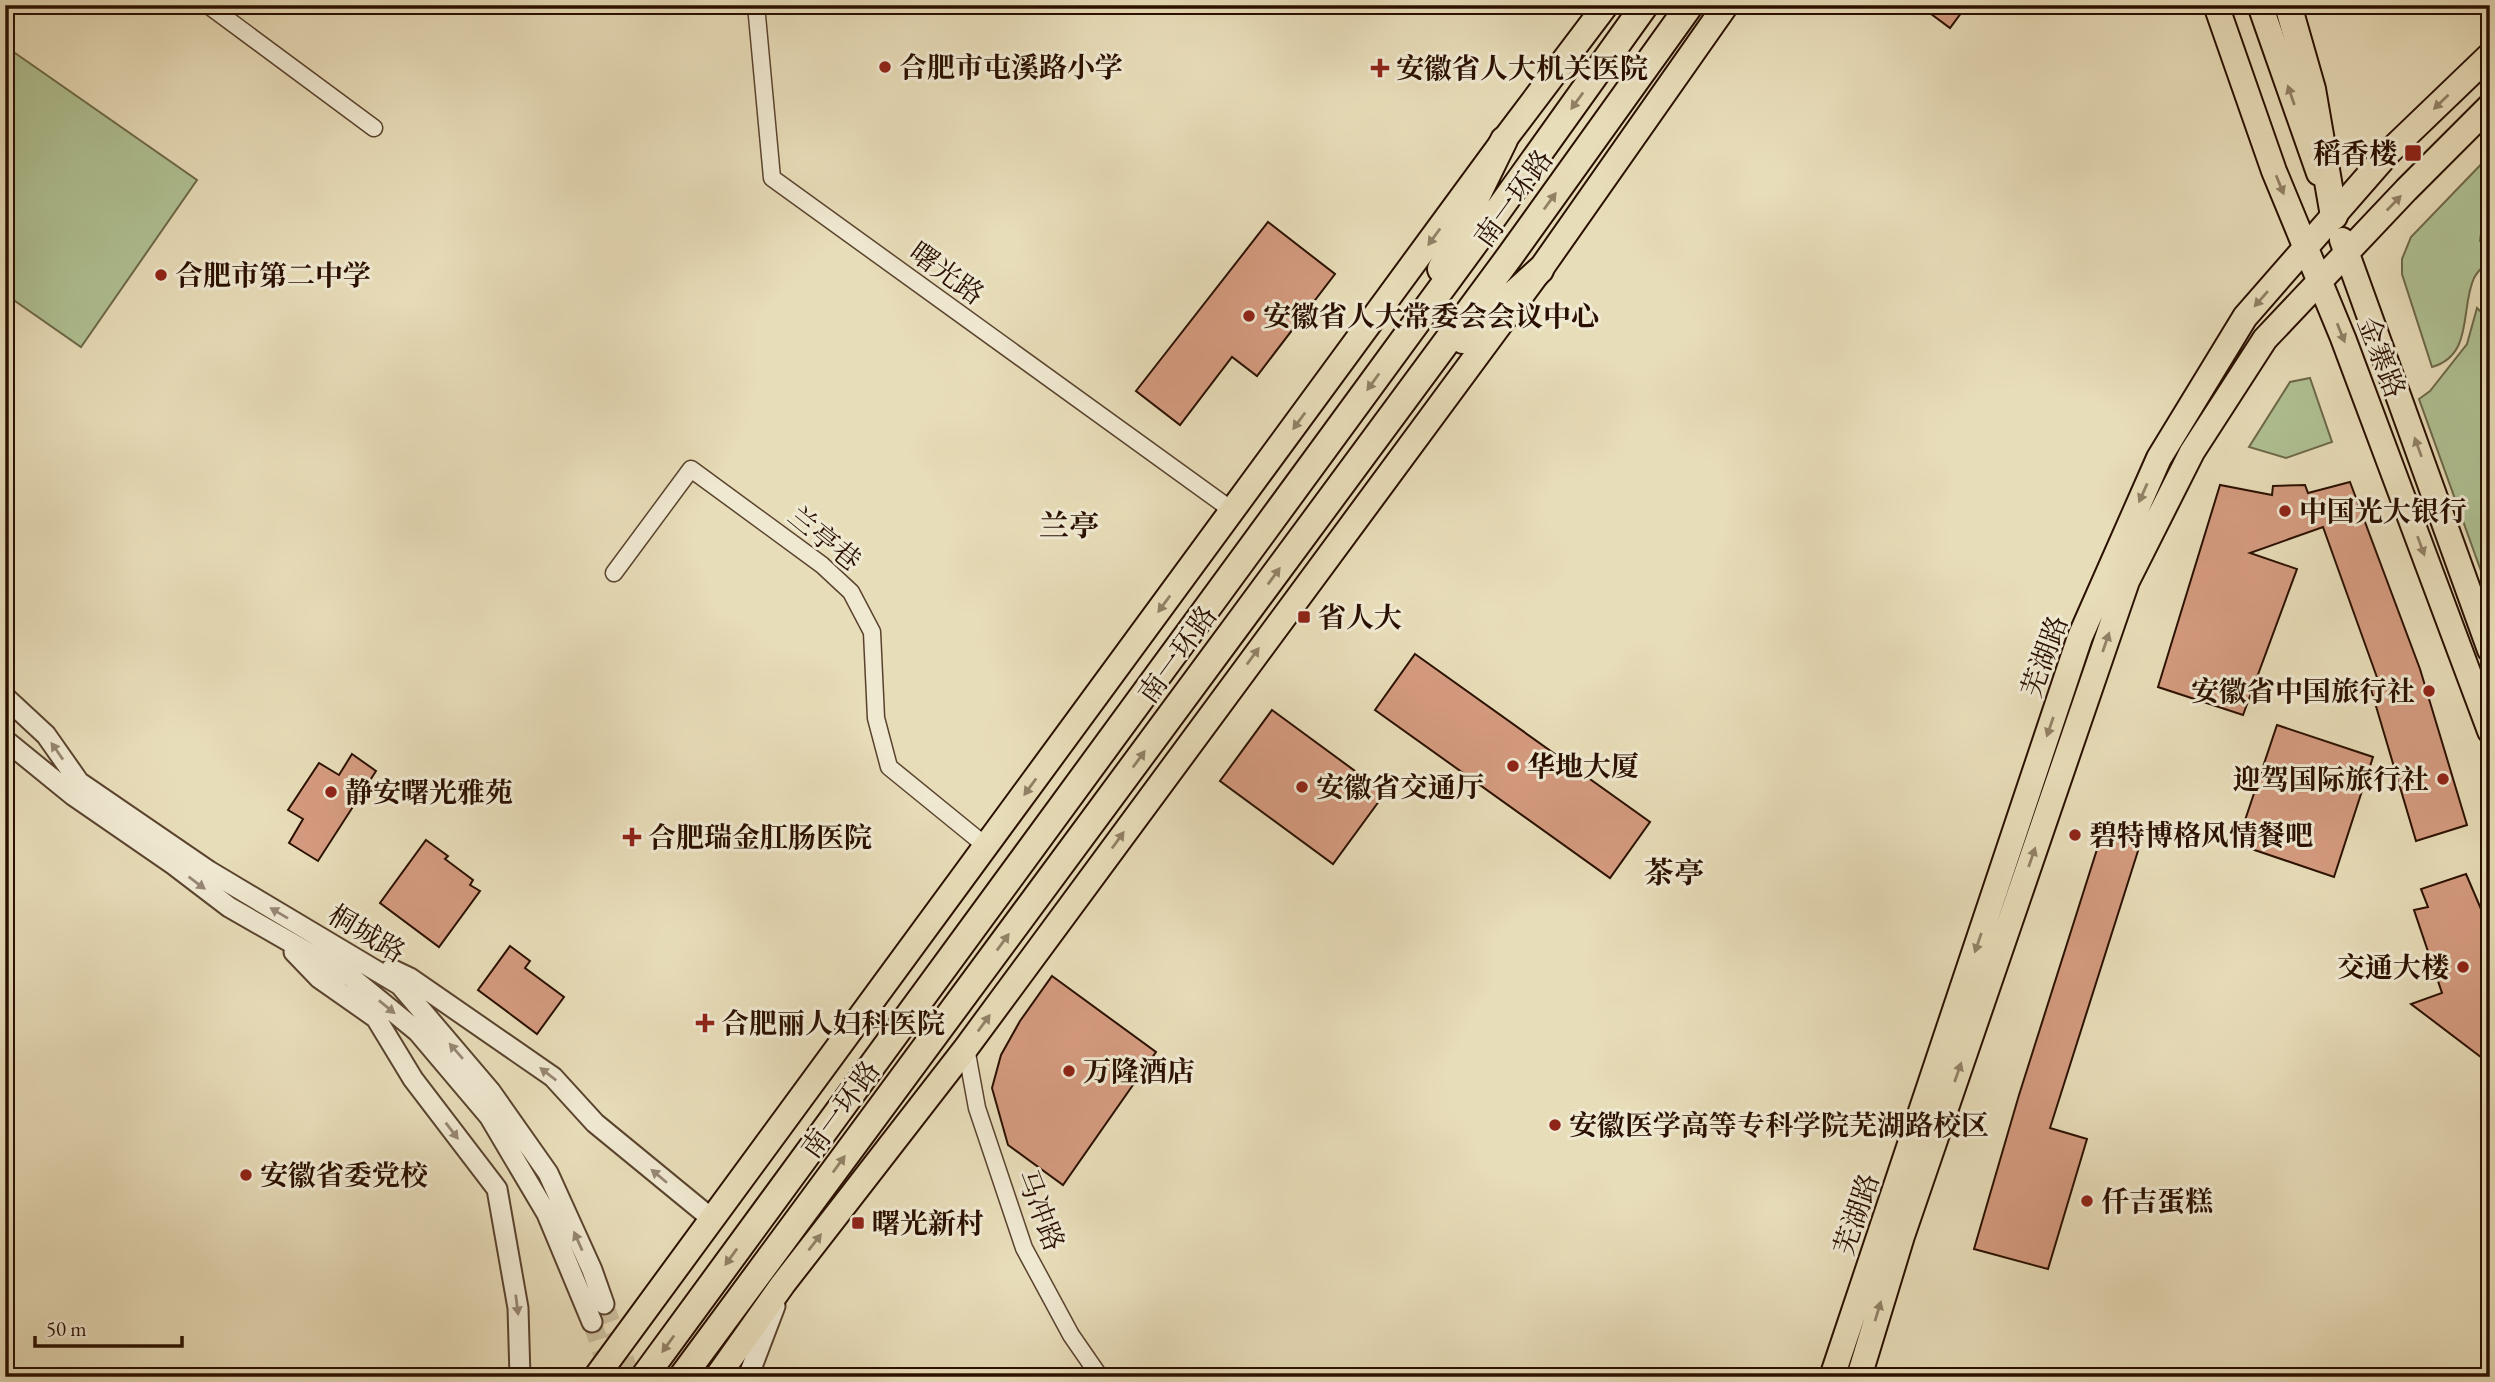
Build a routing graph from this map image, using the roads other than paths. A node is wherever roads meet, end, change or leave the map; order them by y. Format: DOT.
graph roads {
  1 [pos="208,5"];
  2 [pos="756,5"];
  3 [pos="1606,5"];
  4 [pos="1646,5"];
  5 [pos="1690,5"];
  6 [pos="1726,5"];
  7 [pos="2216,5"];
  8 [pos="2260,5"];
  9 [pos="2288,5"];
  10 [pos="2490,55"];
  11 [pos="2490,106"];
  12 [pos="374,128"];
  13 [pos="1504,140"];
  14 [pos="2334,216"];
  15 [pos="2306,248"];
  16 [pos="2347,252"];
  17 [pos="1540,270"];
  18 [pos="2320,281"];
  19 [pos="1413,327"];
  20 [pos="1420,379"];
  21 [pos="1233,511"];
  22 [pos="614,573"];
  23 [pos="2489,646"];
  24 [pos="5,697"];
  25 [pos="2490,731"];
  26 [pos="5,740"];
  27 [pos="986,846"];
  28 [pos="279,936"];
  29 [pos="363,963"];
  30 [pos="966,1048"];
  31 [pos="712,1219"];
  32 [pos="783,1284"];
  33 [pos="604,1304"];
  34 [pos="592,1322"];
  35 [pos="520,1377"];
  36 [pos="596,1377"];
  37 [pos="644,1377"];
  38 [pos="682,1377"];
  39 [pos="717,1377"];
  40 [pos="748,1377"];
  41 [pos="1100,1377"];
  42 [pos="1832,1377"];
  43 [pos="1859,1377"];
  1 -- 12 [label="street"];
  2 -- 21 [label="street, 曙光路"];
  3 -- 13 [label="main road"];
  4 -- 19 [label="highway, 南一环路, one-way"];
  20 -- 5 [label="highway, 南一环路, one-way"];
  6 -- 17 [label="main road"];
  7 -- 15 [label="main road, 金寨路, one-way"];
  14 -- 8 [label="main road, 金寨路, one-way"];
  9 -- 14 [label="highway"];
  10 -- 14 [label="main road, 芜湖路, one-way"];
  16 -- 11 [label="main road, 芜湖路, one-way"];
  13 -- 19 [label="highway"];
  13 -- 21 [label="main road, one-way"];
  14 -- 15 [label="main road, 芜湖路"];
  14 -- 16 [label="main road, 金寨路"];
  15 -- 18 [label="main road, 金寨路"];
  15 -- 42 [label="main road, 芜湖路, one-way"];
  16 -- 18 [label="main road, 芜湖路"];
  23 -- 16 [label="main road, 金寨路, one-way"];
  17 -- 20 [label="highway"];
  30 -- 17 [label="main road, one-way"];
  18 -- 25 [label="main road, 金寨路, one-way"];
  43 -- 18 [label="main road, 芜湖路, one-way"];
  19 -- 37 [label="highway, 南一环路, one-way"];
  38 -- 20 [label="highway, 南一环路, one-way"];
  21 -- 27 [label="main road, one-way"];
  22 -- 27 [label="street, 兰亭巷"];
  29 -- 24 [label="street, 桐城路, one-way"];
  26 -- 28 [label="street, 桐城路, one-way"];
  27 -- 31 [label="main road"];
  28 -- 34 [label="street, 桐城路, one-way"];
  28 -- 35 [label="street, one-way"];
  31 -- 29 [label="street, one-way"];
  33 -- 29 [label="street, 桐城路, one-way"];
  32 -- 30 [label="main road, one-way"];
  30 -- 41 [label="street, 马冲路"];
  31 -- 36 [label="main road"];
  32 -- 39 [label="main road"];
  32 -- 40 [label="street"];
}
